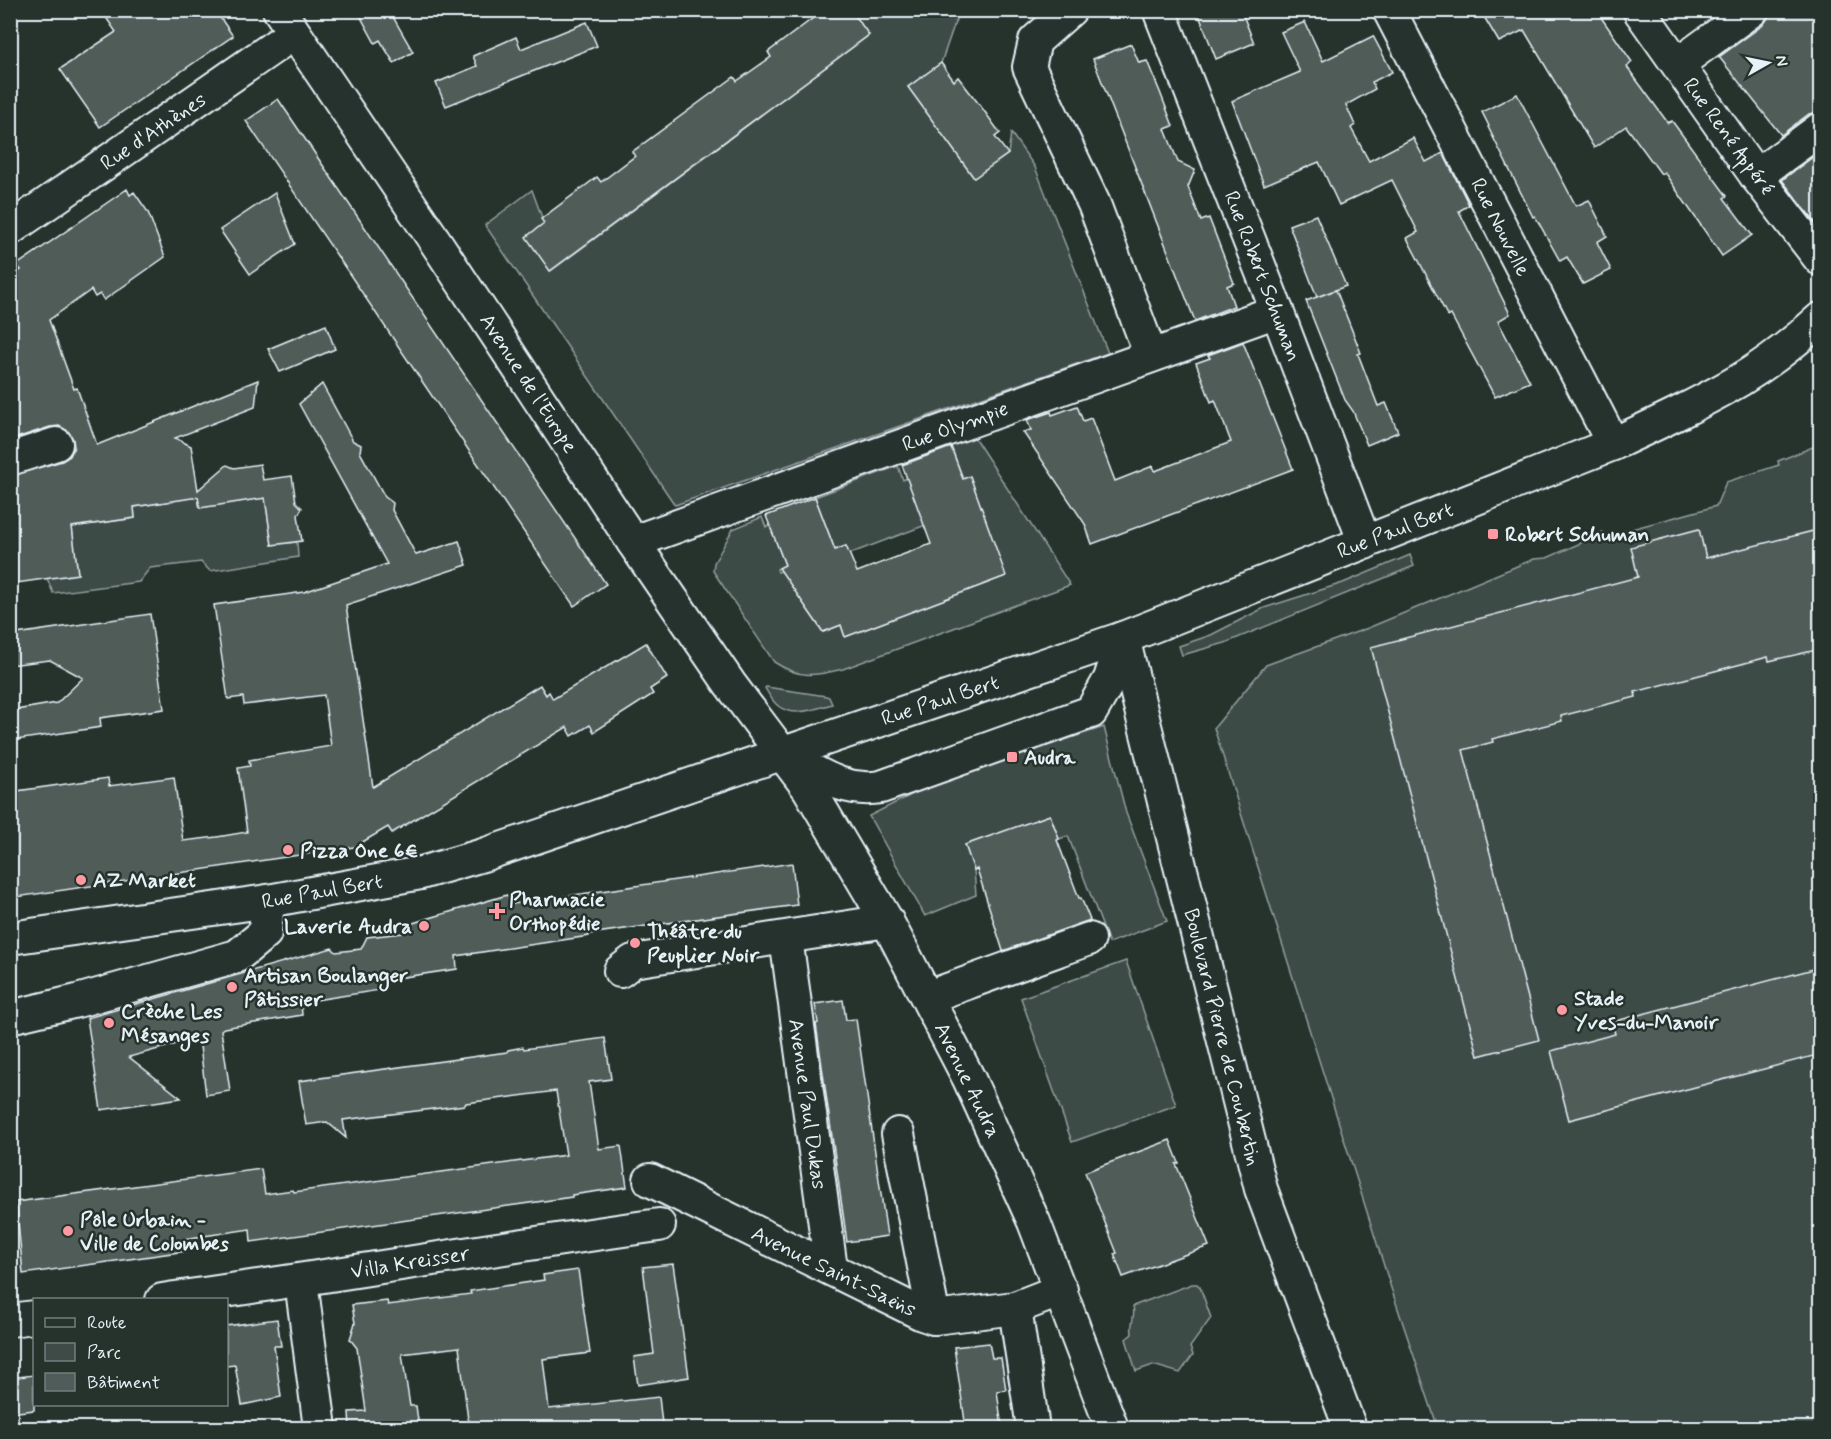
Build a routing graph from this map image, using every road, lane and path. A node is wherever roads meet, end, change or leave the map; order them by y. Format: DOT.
graph roads {
  1 [pos="1070,10"];
  2 [pos="1159,10"];
  3 [pos="1389,10"];
  4 [pos="1639,10"];
  5 [pos="1752,10"];
  6 [pos="287,22"];
  7 [pos="1678,64"];
  8 [pos="1821,129"];
  9 [pos="1756,176"];
  10 [pos="10,229"];
  11 [pos="1821,260"];
  12 [pos="1277,311"];
  13 [pos="1821,319"];
  14 [pos="1151,356"];
  15 [pos="56,444"];
  16 [pos="1613,444"];
  17 [pos="10,459"];
  18 [pos="633,542"];
  19 [pos="1365,543"];
  20 [pos="1122,638"];
  21 [pos="782,754"];
  22 [pos="268,901"];
  23 [pos="887,921"];
  24 [pos="10,938"];
  25 [pos="786,938"];
  26 [pos="1089,939"];
  27 [pos="620,971"];
  28 [pos="928,997"];
  29 [pos="10,1017"];
  30 [pos="898,1134"];
  31 [pos="650,1180"];
  32 [pos="659,1224"];
  33 [pos="831,1269"];
  34 [pos="301,1281"];
  35 [pos="1061,1290"];
  36 [pos="170,1298"];
  37 [pos="1015,1308"];
  38 [pos="33,1317"];
  39 [pos="934,1318"];
  40 [pos="10,1320"];
  41 [pos="320,1428"];
  42 [pos="1033,1428"];
  43 [pos="1112,1428"];
  44 [pos="1350,1428"];
  1 -- 14 [label="street"];
  2 -- 12 [label="street, Rue Robert Schuman"];
  3 -- 16 [label="street, Rue Nouvelle"];
  4 -- 7 [label="street, Rue René Appéré"];
  5 -- 7 [label="street"];
  6 -- 10 [label="street, Rue d'Athènes"];
  6 -- 18 [label="street, Avenue de l'Europe"];
  7 -- 9 [label="street, Rue René Appéré"];
  8 -- 9 [label="street"];
  9 -- 11 [label="street, Rue René Appéré"];
  12 -- 14 [label="street, Rue Olympie"];
  12 -- 19 [label="street, Rue Robert Schuman"];
  13 -- 16 [label="street, Rue Paul Bert"];
  14 -- 18 [label="street, Rue Olympie"];
  15 -- 17 [label="street"];
  16 -- 19 [label="street, Rue Paul Bert"];
  18 -- 21 [label="street, Avenue de l'Europe"];
  19 -- 20 [label="street, Rue Paul Bert"];
  20 -- 21 [label="street, Rue Paul Bert"];
  20 -- 21 [label="street"];
  20 -- 44 [label="street, Boulevard Pierre de Coubertin"];
  21 -- 22 [label="street, Rue Paul Bert"];
  21 -- 23 [label="street, Avenue Audra"];
  22 -- 24 [label="street, Rue Paul Bert"];
  22 -- 29 [label="street"];
  23 -- 25 [label="street"];
  23 -- 28 [label="street, Avenue Audra"];
  25 -- 27 [label="street"];
  25 -- 33 [label="street, Avenue Paul Dukas"];
  26 -- 28 [label="street"];
  28 -- 35 [label="street, Avenue Audra"];
  30 -- 39 [label="street"];
  31 -- 33 [label="street, Avenue Saint-Saëns"];
  32 -- 34 [label="street, Villa Kreisser"];
  33 -- 39 [label="street, Avenue Saint-Saëns"];
  34 -- 36 [label="street, Villa Kreisser"];
  34 -- 41 [label="street"];
  35 -- 37 [label="street, Avenue Saint-Saëns"];
  35 -- 43 [label="street, Avenue Audra"];
  37 -- 39 [label="street, Avenue Saint-Saëns"];
  37 -- 42 [label="street"];
  38 -- 40 [label="street"];
}
